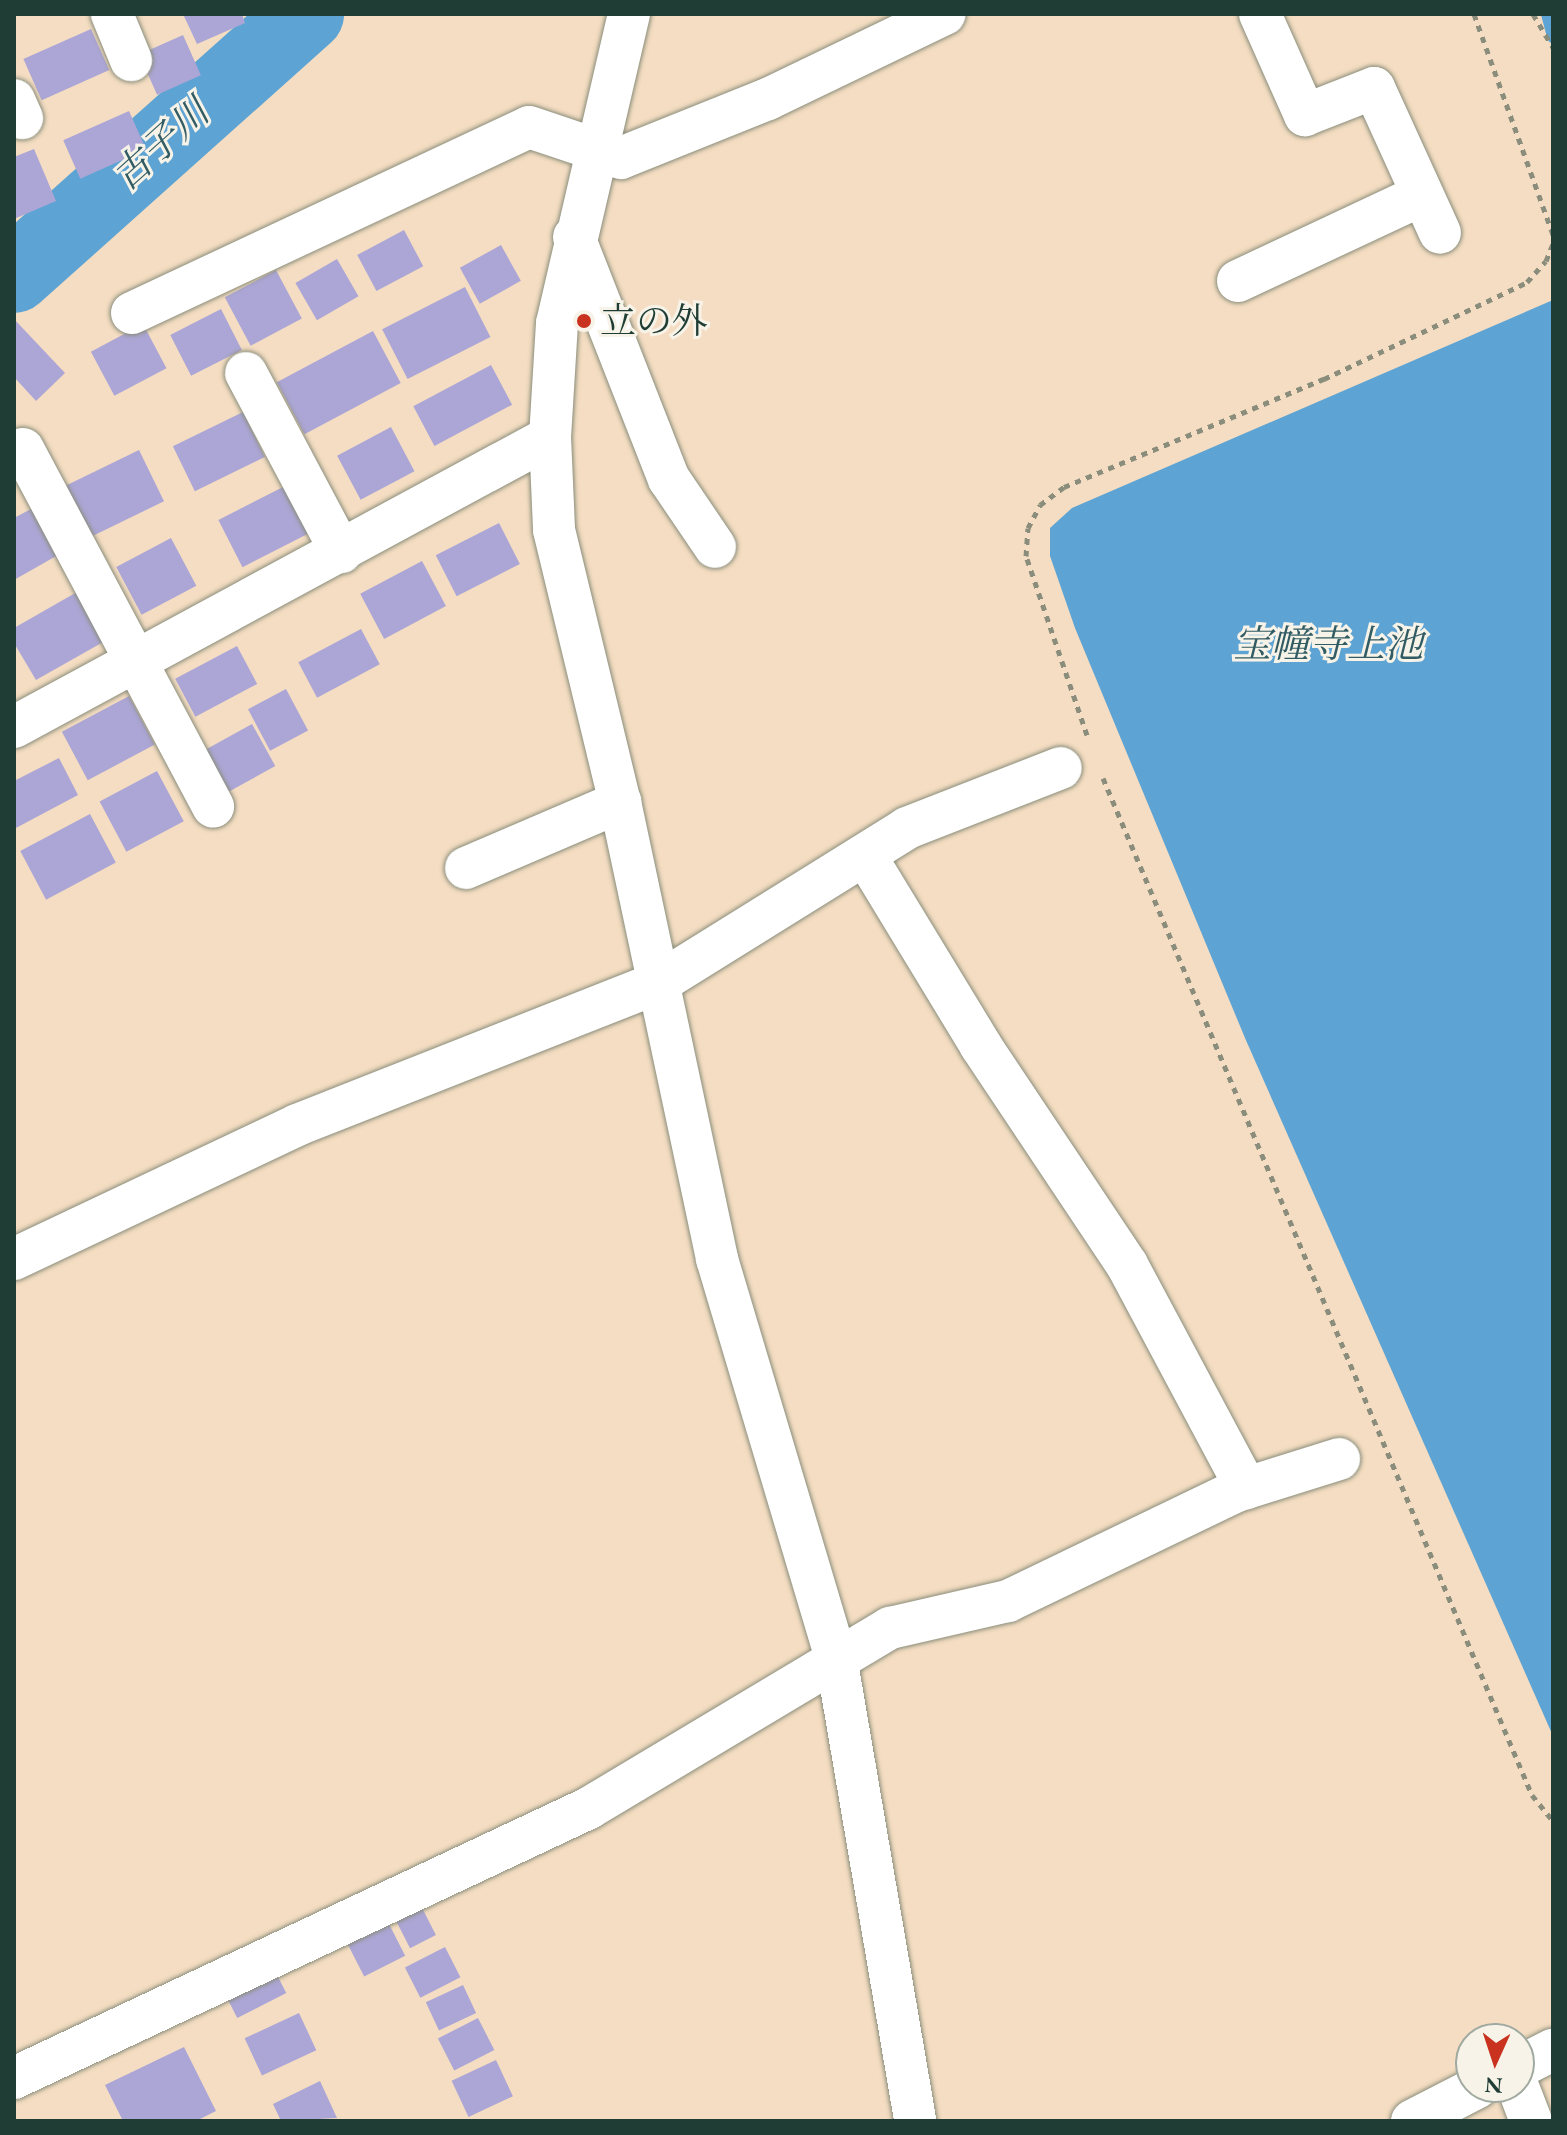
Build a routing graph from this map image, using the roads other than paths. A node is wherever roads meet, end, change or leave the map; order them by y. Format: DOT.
graph roads {
  1 [pos="629,14"];
  2 [pos="945,14"];
  3 [pos="1260,14"];
  4 [pos="119,16"];
  5 [pos="131,60"];
  6 [pos="594,153"];
  7 [pos="1422,195"];
  8 [pos="1440,233"];
  9 [pos="574,237"];
  10 [pos="1238,281"];
  11 [pos="132,313"];
  12 [pos="246,373"];
  13 [pos="550,437"];
  14 [pos="23,463"];
  15 [pos="715,547"];
  16 [pos="341,552"];
  17 [pos="136,661"];
  18 [pos="14,727"];
  19 [pos="1083,760"];
  20 [pos="620,802"];
  21 [pos="213,807"];
  22 [pos="865,855"];
  23 [pos="466,868"];
  24 [pos="660,982"];
  25 [pos="14,1259"];
  26 [pos="1339,1459"];
  27 [pos="1246,1488"];
  28 [pos="836,1657"];
  29 [pos="1553,2050"];
  30 [pos="1535,2059"];
  31 [pos="14,2078"];
  32 [pos="1455,2099"];
  33 [pos="915,2121"];
  34 [pos="1412,2121"];
  1 -- 6 [label="street"];
  2 -- 6 [label="street"];
  3 -- 7 [label="street"];
  4 -- 5 [label="street"];
  6 -- 9 [label="street"];
  6 -- 11 [label="street"];
  7 -- 8 [label="street"];
  7 -- 10 [label="street"];
  9 -- 13 [label="street"];
  9 -- 15 [label="street"];
  12 -- 16 [label="street"];
  13 -- 16 [label="street"];
  13 -- 20 [label="street"];
  14 -- 17 [label="street"];
  16 -- 17 [label="street"];
  17 -- 18 [label="street"];
  17 -- 21 [label="street"];
  19 -- 22 [label="street"];
  20 -- 23 [label="street"];
  20 -- 24 [label="street"];
  22 -- 24 [label="street"];
  22 -- 27 [label="street"];
  24 -- 25 [label="street"];
  24 -- 28 [label="street"];
  26 -- 27 [label="street"];
  27 -- 28 [label="street"];
  28 -- 31 [label="street"];
  28 -- 33 [label="street"];
  29 -- 30 [label="street"];
  32 -- 34 [label="street"];
}
